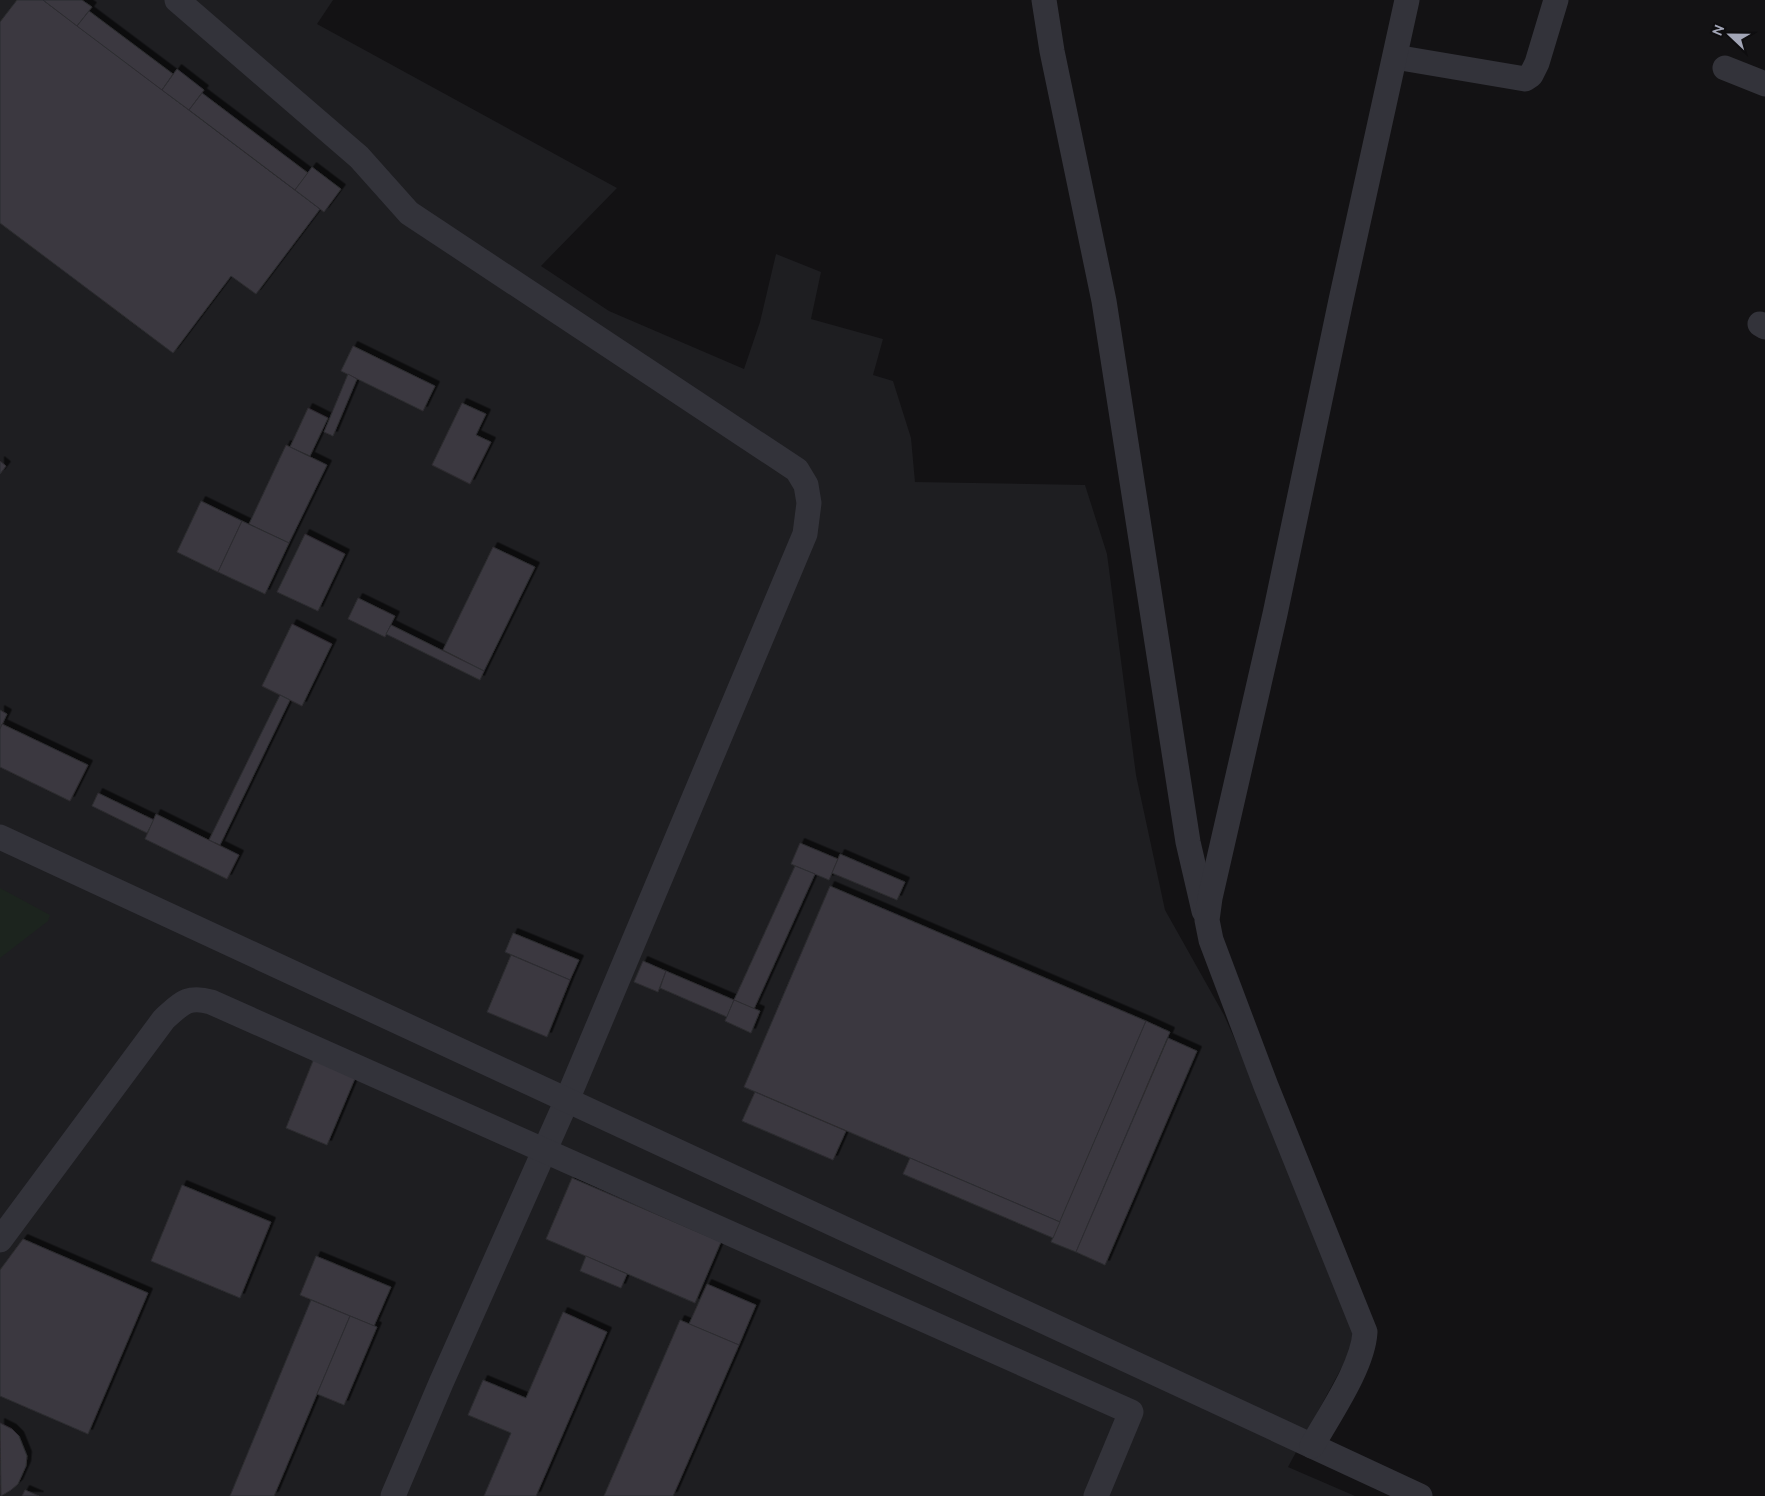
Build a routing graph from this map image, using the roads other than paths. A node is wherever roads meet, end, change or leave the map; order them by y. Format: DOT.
graph roads {
  1 [pos="177,0"];
  2 [pos="1044,0"];
  3 [pos="1407,0"];
  4 [pos="1556,0"];
  5 [pos="1395,57"];
  6 [pos="1726,68"];
  7 [pos="1765,84"];
  8 [pos="0,837"];
  9 [pos="1207,920"];
  10 [pos="567,1100"];
  11 [pos="544,1151"];
  12 [pos="0,1240"];
  13 [pos="1312,1446"];
  14 [pos="393,1496"];
  15 [pos="1096,1496"];
  16 [pos="1420,1496"];
  1 -- 10 [label="street"];
  2 -- 9 [label="street"];
  3 -- 5 [label="street"];
  4 -- 5 [label="street"];
  5 -- 9 [label="street"];
  6 -- 7 [label="street"];
  8 -- 10 [label="street"];
  9 -- 13 [label="street"];
  10 -- 11 [label="street"];
  10 -- 13 [label="street"];
  11 -- 12 [label="street"];
  11 -- 14 [label="street"];
  11 -- 15 [label="street"];
  13 -- 16 [label="street"];
}
